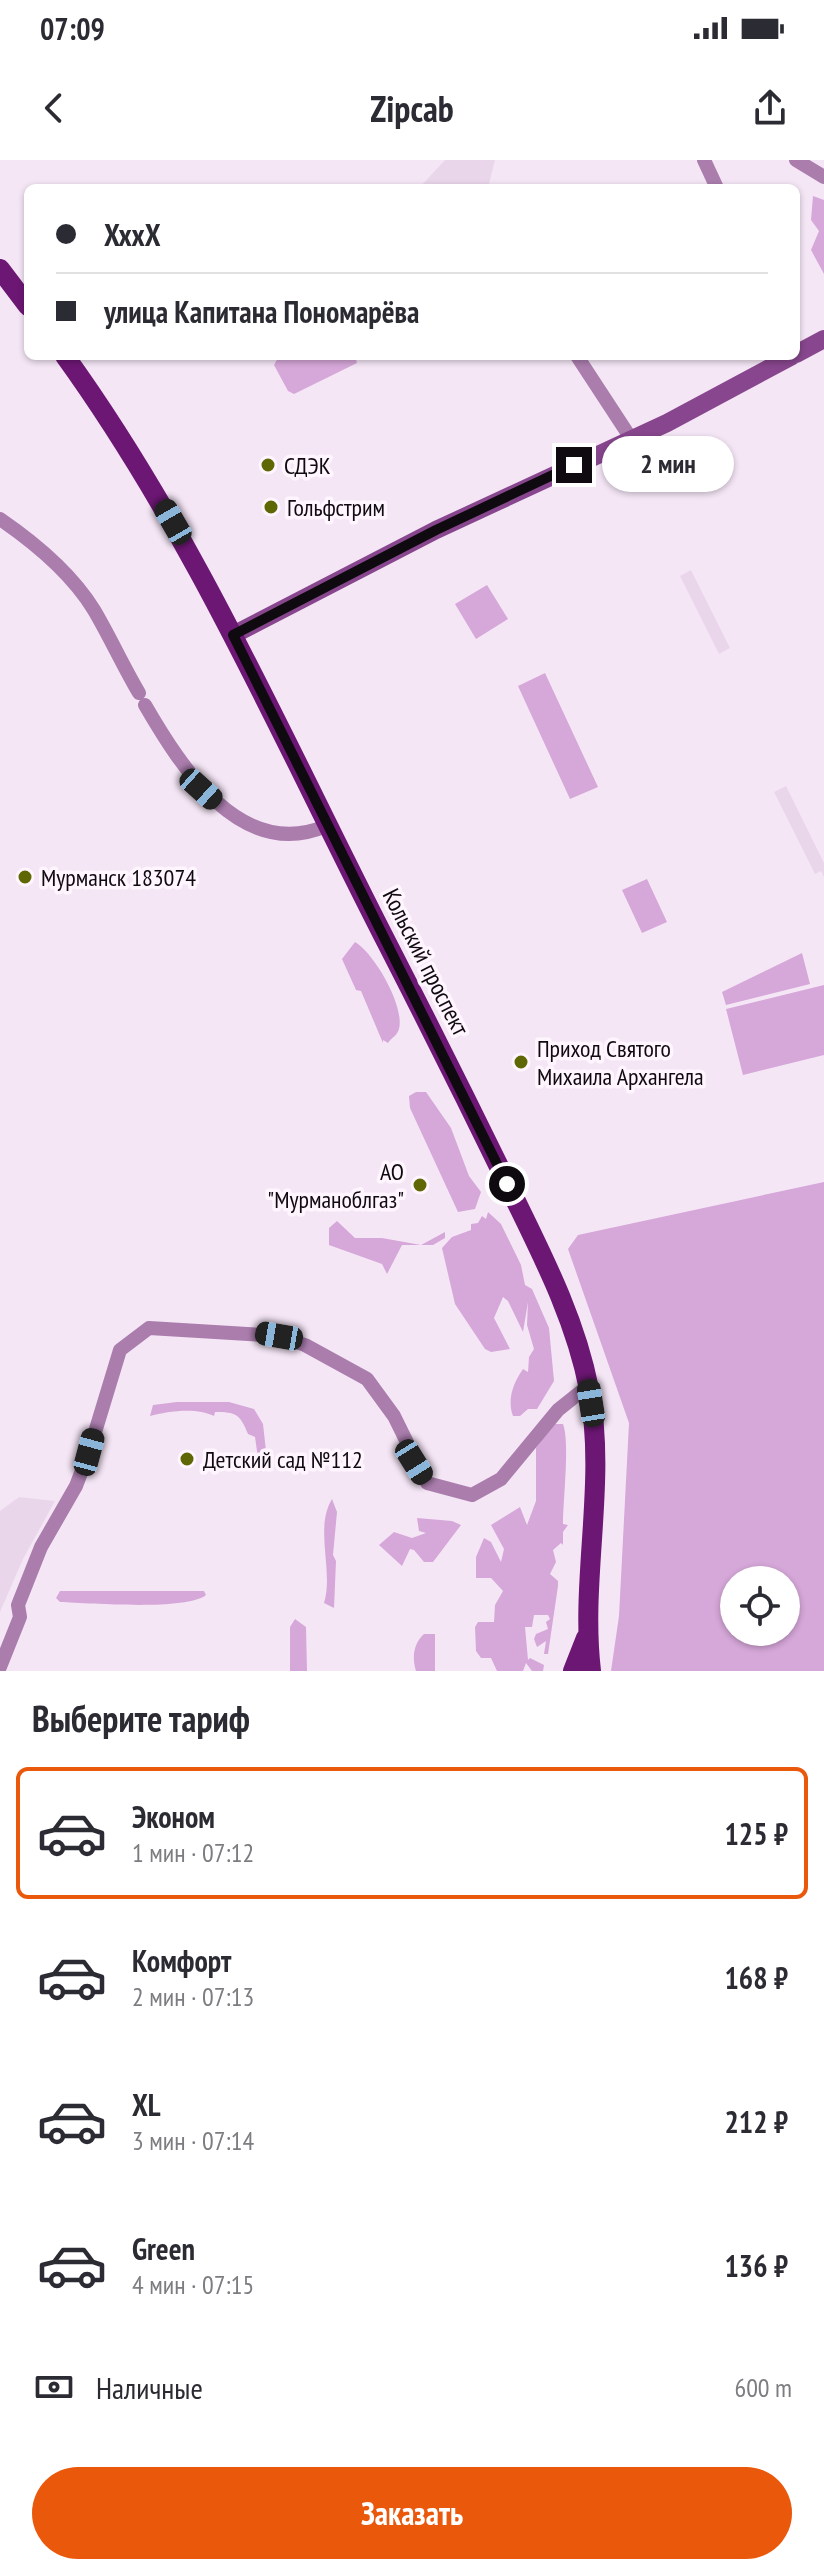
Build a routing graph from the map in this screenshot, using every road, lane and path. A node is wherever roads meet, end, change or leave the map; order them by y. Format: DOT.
graph roads {
  1 [pos="704,160"];
  2 [pos="796,160"];
  3 [pos="824,177"];
  4 [pos="715,184"];
  5 [pos="0,269"];
  6 [pos="24,301"];
  7 [pos="824,339"];
  8 [pos="800,352"];
  9 [pos="68,360"];
  10 [pos="580,360"];
  11 [pos="784,360"];
  12 [pos="632,440"];
  13 [pos="0,519"];
  14 [pos="233,635"];
  15 [pos="326,826"];
  16 [pos="588,1386"];
  17 [pos="586,1638"];
  18 [pos="0,1667"];
  19 [pos="573,1671"];
  20 [pos="591,1671"];
  1 -- 4 [label="street"];
  2 -- 3 [label="street"];
  5 -- 6 [label="main road"];
  7 -- 8 [label="street"];
  9 -- 14 [label="main road, Кольский проспект"];
  10 -- 12 [label="street"];
  11 -- 12 [label="street"];
  12 -- 14 [label="street"];
  13 -- 15 [label="street"];
  14 -- 15 [label="main road, Кольский проспект"];
  15 -- 16 [label="main road, Кольский проспект"];
  16 -- 17 [label="main road, Кольский проспект"];
  16 -- 18 [label="street"];
  17 -- 19 [label="main road, Кольский проспект"];
  17 -- 20 [label="main road, Кольский проспект"];
}
